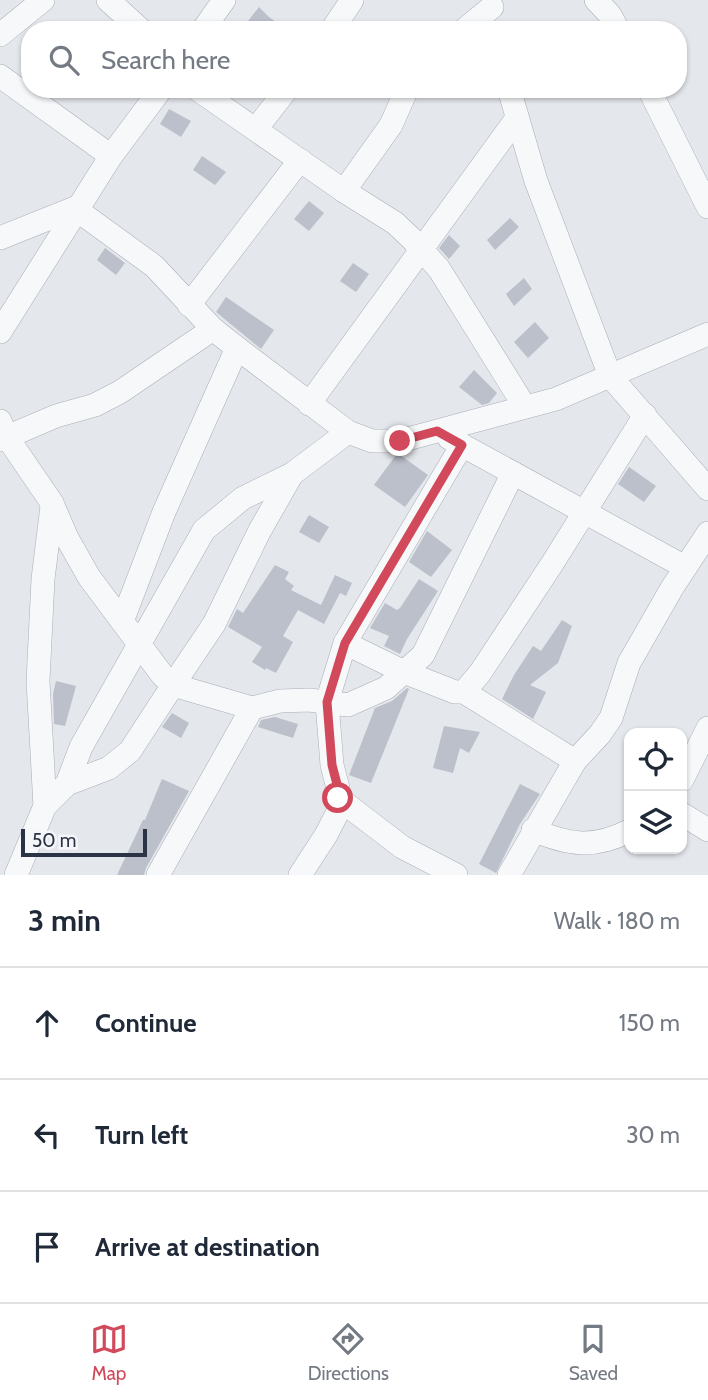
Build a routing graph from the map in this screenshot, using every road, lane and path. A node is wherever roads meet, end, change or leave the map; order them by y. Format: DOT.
graph roads {
  1 [pos="43,0"];
  2 [pos="108,0"];
  3 [pos="224,0"];
  4 [pos="352,0"];
  5 [pos="596,0"];
  6 [pos="131,21"];
  7 [pos="209,21"];
  8 [pos="337,21"];
  9 [pos="613,21"];
  10 [pos="0,35"];
  11 [pos="0,76"];
  12 [pos="21,91"];
  13 [pos="31,98"];
  14 [pos="154,98"];
  15 [pos="210,98"];
  16 [pos="280,98"];
  17 [pos="403,98"];
  18 [pos="511,98"];
  19 [pos="654,98"];
  20 [pos="517,118"];
  21 [pos="256,130"];
  22 [pos="111,156"];
  23 [pos="300,160"];
  24 [pos="345,191"];
  25 [pos="708,207"];
  26 [pos="78,208"];
  27 [pos="0,238"];
  28 [pos="422,249"];
  29 [pos="189,305"];
  30 [pos="213,329"];
  31 [pos="0,332"];
  32 [pos="708,334"];
  33 [pos="237,348"];
  34 [pos="610,376"];
  35 [pos="309,404"];
  36 [pos="525,407"];
  37 [pos="645,415"];
  38 [pos="437,431"];
  39 [pos="348,432"];
  40 [pos="3,433"];
  41 [pos="462,445"];
  42 [pos="292,474"];
  43 [pos="513,474"];
  44 [pos="708,489"];
  45 [pos="52,503"];
  46 [pos="585,512"];
  47 [pos="708,533"];
  48 [pos="685,567"];
  49 [pos="123,620"];
  50 [pos="139,643"];
  51 [pos="345,643"];
  52 [pos="404,672"];
  53 [pos="173,685"];
  54 [pos="464,692"];
  55 [pos="327,702"];
  56 [pos="252,708"];
  57 [pos="708,728"];
  58 [pos="575,761"];
  59 [pos="687,770"];
  60 [pos="67,784"];
  61 [pos="338,798"];
  62 [pos="45,806"];
  63 [pos="687,817"];
  64 [pos="533,830"];
  65 [pos="708,830"];
  66 [pos="624,834"];
  67 [pos="16,875"];
  68 [pos="158,875"];
  69 [pos="300,875"];
  70 [pos="456,875"];
  71 [pos="509,875"];
  1 -- 10 [label="street"];
  2 -- 6 [label="street"];
  3 -- 7 [label="street"];
  4 -- 8 [label="street"];
  5 -- 9 [label="street"];
  11 -- 12 [label="street"];
  13 -- 22 [label="street"];
  14 -- 22 [label="street"];
  15 -- 21 [label="street"];
  16 -- 21 [label="street"];
  17 -- 24 [label="street"];
  18 -- 20 [label="street"];
  19 -- 25 [label="street"];
  20 -- 28 [label="street"];
  20 -- 34 [label="street"];
  21 -- 23 [label="street"];
  22 -- 26 [label="street"];
  23 -- 24 [label="street"];
  23 -- 29 [label="street"];
  24 -- 28 [label="street"];
  26 -- 27 [label="street"];
  26 -- 29 [label="street"];
  26 -- 31 [label="street"];
  28 -- 35 [label="street"];
  28 -- 36 [label="street"];
  29 -- 30 [label="street"];
  30 -- 33 [label="street"];
  30 -- 40 [label="street"];
  32 -- 34 [label="street"];
  33 -- 35 [label="street"];
  33 -- 49 [label="street"];
  34 -- 36 [label="street"];
  34 -- 37 [label="street"];
  35 -- 39 [label="street"];
  36 -- 38 [label="street"];
  37 -- 44 [label="street"];
  37 -- 46 [label="street"];
  38 -- 39 [label="street"];
  38 -- 41 [label="street"];
  39 -- 42 [label="street"];
  40 -- 45 [label="street"];
  41 -- 43 [label="street"];
  41 -- 51 [label="street"];
  42 -- 50 [label="street"];
  42 -- 53 [label="street"];
  43 -- 46 [label="street"];
  43 -- 52 [label="street"];
  45 -- 49 [label="street"];
  45 -- 62 [label="street"];
  46 -- 48 [label="street"];
  46 -- 54 [label="street"];
  47 -- 48 [label="street"];
  48 -- 58 [label="street"];
  49 -- 50 [label="street"];
  50 -- 53 [label="street"];
  50 -- 60 [label="street"];
  51 -- 52 [label="street"];
  51 -- 55 [label="street"];
  52 -- 54 [label="street"];
  52 -- 55 [label="street"];
  53 -- 56 [label="street"];
  53 -- 60 [label="street"];
  54 -- 58 [label="street"];
  55 -- 56 [label="street"];
  55 -- 61 [label="street"];
  56 -- 68 [label="street"];
  57 -- 59 [label="street"];
  58 -- 64 [label="street"];
  60 -- 62 [label="street"];
  61 -- 69 [label="street"];
  61 -- 70 [label="street"];
  62 -- 67 [label="street"];
  63 -- 65 [label="street"];
  64 -- 66 [label="street"];
  64 -- 71 [label="street"];
}
